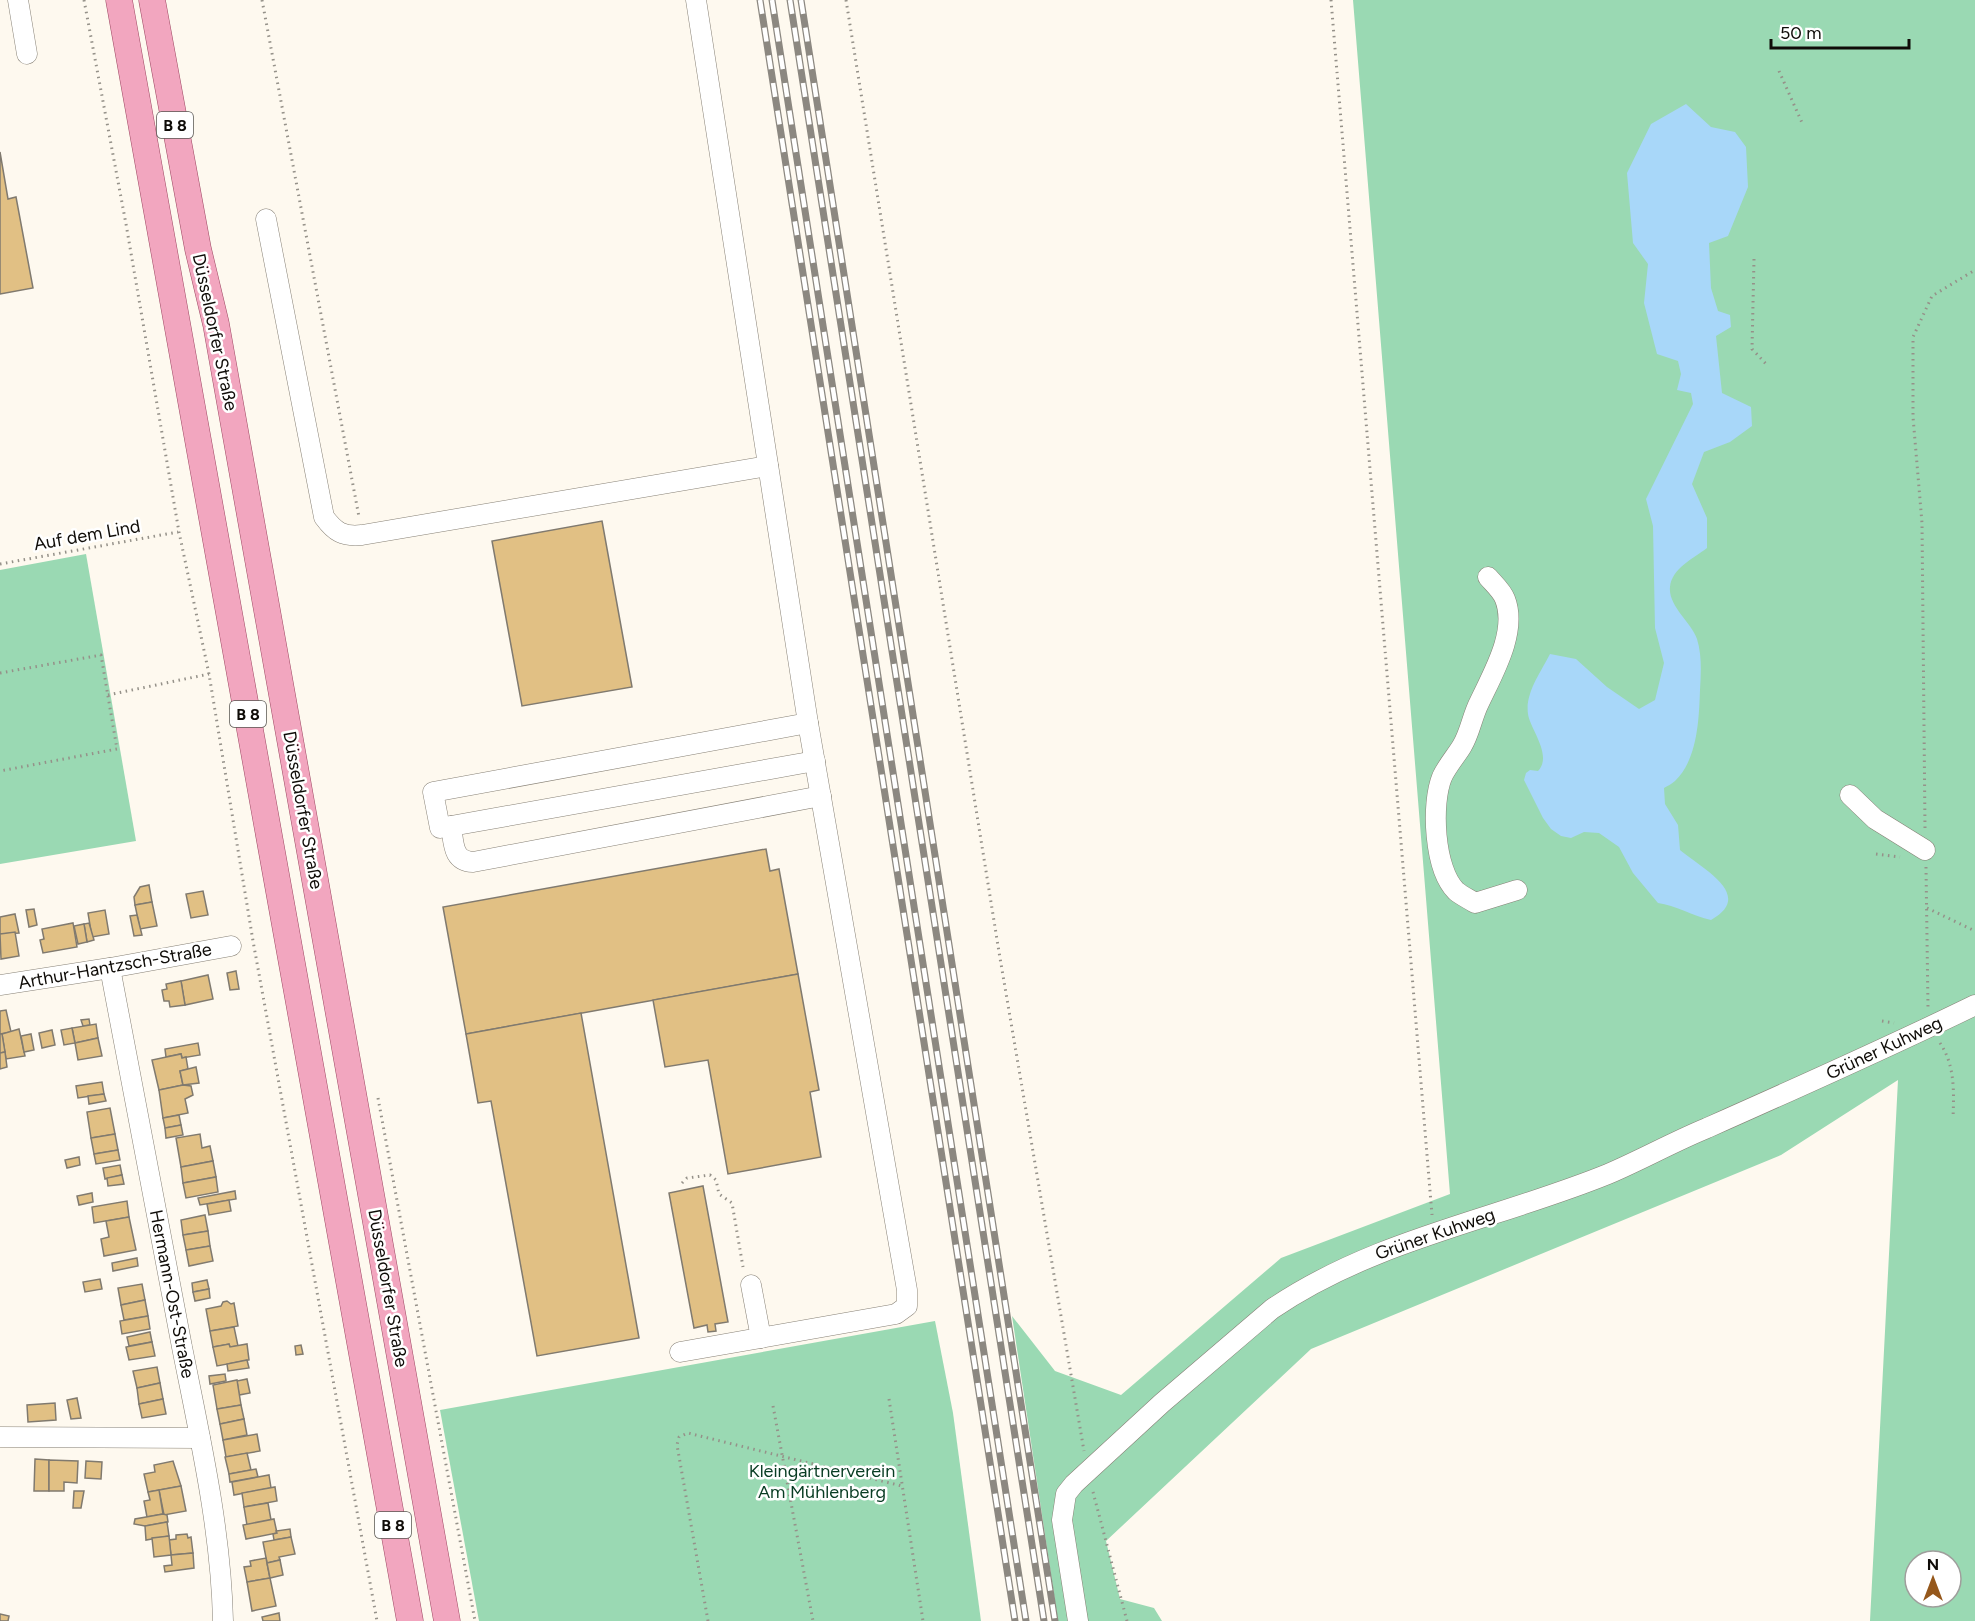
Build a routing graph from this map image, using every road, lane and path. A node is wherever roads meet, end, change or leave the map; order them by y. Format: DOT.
graph roads {
  1 [pos="18,0"];
  2 [pos="84,0"];
  3 [pos="119,0"];
  4 [pos="152,0"];
  5 [pos="262,0"];
  6 [pos="696,0"];
  7 [pos="846,0"];
  8 [pos="1331,0"];
  9 [pos="27,54"];
  10 [pos="1779,71"];
  11 [pos="1803,125"];
  12 [pos="266,219"];
  13 [pos="1754,260"];
  14 [pos="1975,270"];
  15 [pos="1767,365"];
  16 [pos="768,466"];
  17 [pos="179,532"];
  18 [pos="362,535"];
  19 [pos="0,564"];
  20 [pos="1488,577"];
  21 [pos="0,673"];
  22 [pos="209,674"];
  23 [pos="108,695"];
  24 [pos="808,723"];
  25 [pos="815,761"];
  26 [pos="0,771"];
  27 [pos="1850,795"];
  28 [pos="821,796"];
  29 [pos="451,826"];
  30 [pos="1925,850"];
  31 [pos="1517,891"];
  32 [pos="1927,908"];
  33 [pos="1975,931"];
  34 [pos="231,946"];
  35 [pos="110,968"];
  36 [pos="0,985"];
  37 [pos="1975,1005"];
  38 [pos="1928,1028"];
  39 [pos="1953,1118"];
  40 [pos="682,1183"];
  41 [pos="1433,1232"];
  42 [pos="751,1284"];
  43 [pos="761,1338"];
  44 [pos="680,1352"];
  45 [pos="889,1399"];
  46 [pos="773,1406"];
  47 [pos="0,1437"];
  48 [pos="200,1438"];
  49 [pos="782,1456"];
  50 [pos="1088,1471"];
  51 [pos="902,1486"];
  52 [pos="223,1621"];
  53 [pos="376,1621"];
  54 [pos="410,1621"];
  55 [pos="447,1621"];
  56 [pos="708,1621"];
  57 [pos="813,1621"];
  58 [pos="923,1621"];
  59 [pos="1078,1621"];
  60 [pos="1127,1621"];
  1 -- 9 [label="street"];
  2 -- 17 [label="path"];
  3 -- 54 [label="main road, Düsseldorfer Straße / B 8"];
  4 -- 55 [label="main road, Düsseldorfer Straße / B 8"];
  5 -- 18 [label="path"];
  6 -- 16 [label="street"];
  7 -- 50 [label="path"];
  8 -- 41 [label="path"];
  10 -- 11 [label="path"];
  12 -- 18 [label="street"];
  13 -- 15 [label="path"];
  14 -- 30 [label="path"];
  16 -- 18 [label="street"];
  16 -- 24 [label="street"];
  17 -- 19 [label="path, Auf dem Lind"];
  17 -- 22 [label="path"];
  20 -- 31 [label="street"];
  21 -- 23 [label="path"];
  22 -- 23 [label="path"];
  22 -- 53 [label="path"];
  23 -- 26 [label="path"];
  24 -- 25 [label="street"];
  24 -- 29 [label="street"];
  25 -- 28 [label="street"];
  25 -- 29 [label="street"];
  27 -- 30 [label="street"];
  28 -- 29 [label="street"];
  28 -- 43 [label="street"];
  30 -- 32 [label="path"];
  32 -- 33 [label="path"];
  32 -- 38 [label="path"];
  34 -- 35 [label="street, Arthur-Hantzsch-Straße"];
  35 -- 36 [label="street, Arthur-Hantzsch-Straße"];
  35 -- 48 [label="street, Hermann-Ost-Straße"];
  37 -- 38 [label="street, Grüner Kuhweg"];
  38 -- 39 [label="path"];
  38 -- 41 [label="street, Grüner Kuhweg"];
  40 -- 42 [label="path"];
  41 -- 50 [label="street, Grüner Kuhweg"];
  42 -- 43 [label="street"];
  43 -- 44 [label="street"];
  45 -- 51 [label="path"];
  46 -- 49 [label="path"];
  47 -- 48 [label="street"];
  48 -- 52 [label="street, Hermann-Ost-Straße"];
  49 -- 51 [label="path"];
  49 -- 56 [label="path"];
  49 -- 57 [label="path"];
  50 -- 59 [label="street, Grüner Kuhweg"];
  50 -- 60 [label="path"];
  51 -- 58 [label="path"];
}
